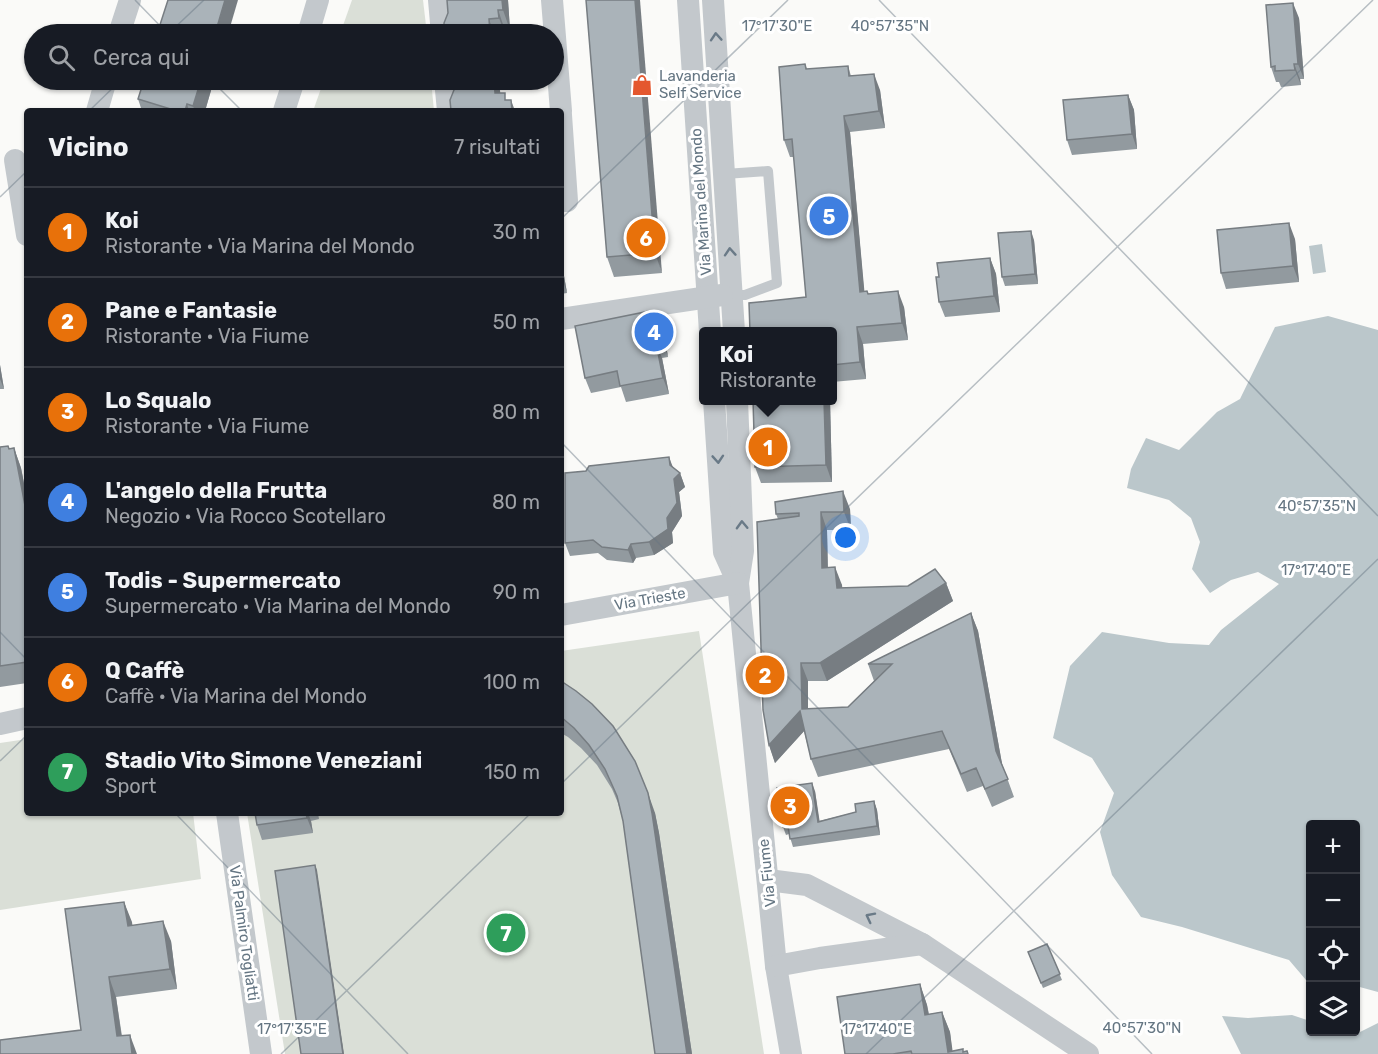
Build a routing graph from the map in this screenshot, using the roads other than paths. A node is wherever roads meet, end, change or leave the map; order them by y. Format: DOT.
graph roads {
  1 [pos="130,0"];
  2 [pos="318,0"];
  3 [pos="439,0"];
  4 [pos="552,0"];
  5 [pos="688,0"];
  6 [pos="713,0"];
  7 [pos="123,24"];
  8 [pos="311,24"];
  9 [pos="441,24"];
  10 [pos="554,24"];
  11 [pos="103,90"];
  12 [pos="291,90"];
  13 [pos="447,90"];
  14 [pos="559,90"];
  15 [pos="99,108"];
  16 [pos="286,108"];
  17 [pos="448,108"];
  18 [pos="561,108"];
  19 [pos="564,157"];
  20 [pos="14,160"];
  21 [pos="725,174"];
  22 [pos="564,201"];
  23 [pos="24,218"];
  24 [pos="733,295"];
  25 [pos="708,297"];
  26 [pos="564,319"];
  27 [pos="710,327"];
  28 [pos="734,327"];
  29 [pos="714,405"];
  30 [pos="737,405"];
  31 [pos="738,583"];
  32 [pos="564,614"];
  33 [pos="24,719"];
  34 [pos="0,724"];
  35 [pos="227,816"];
  36 [pos="768,880"];
  37 [pos="922,944"];
  38 [pos="776,966"];
  39 [pos="261,1054"];
  40 [pos="791,1054"];
  41 [pos="1088,1054"];
  1 -- 7 [label="street"];
  2 -- 8 [label="street"];
  3 -- 9 [label="street"];
  4 -- 10 [label="street"];
  5 -- 25 [label="street, Via Marina del Mondo"];
  21 -- 6 [label="street, Via Marina del Mondo, one-way"];
  11 -- 15 [label="street"];
  12 -- 16 [label="street"];
  13 -- 17 [label="street"];
  14 -- 18 [label="street"];
  19 -- 22 [label="street"];
  20 -- 23 [label="street"];
  24 -- 21 [label="street, Via Marina del Mondo, one-way"];
  21 -- 24 [label="lane"];
  24 -- 25 [label="street"];
  24 -- 28 [label="street, Via Marina del Mondo"];
  25 -- 26 [label="street"];
  25 -- 27 [label="street, Via Marina del Mondo"];
  29 -- 31 [label="street, one-way"];
  31 -- 30 [label="street, one-way"];
  31 -- 32 [label="street, Via Trieste"];
  31 -- 36 [label="street, Via Fiume"];
  33 -- 34 [label="street"];
  35 -- 39 [label="street, Via Palmiro Togliatti"];
  37 -- 36 [label="street, one-way"];
  36 -- 38 [label="street, Via Fiume"];
  37 -- 38 [label="street"];
  37 -- 41 [label="street"];
  38 -- 40 [label="street, Via Fiume"];
}
